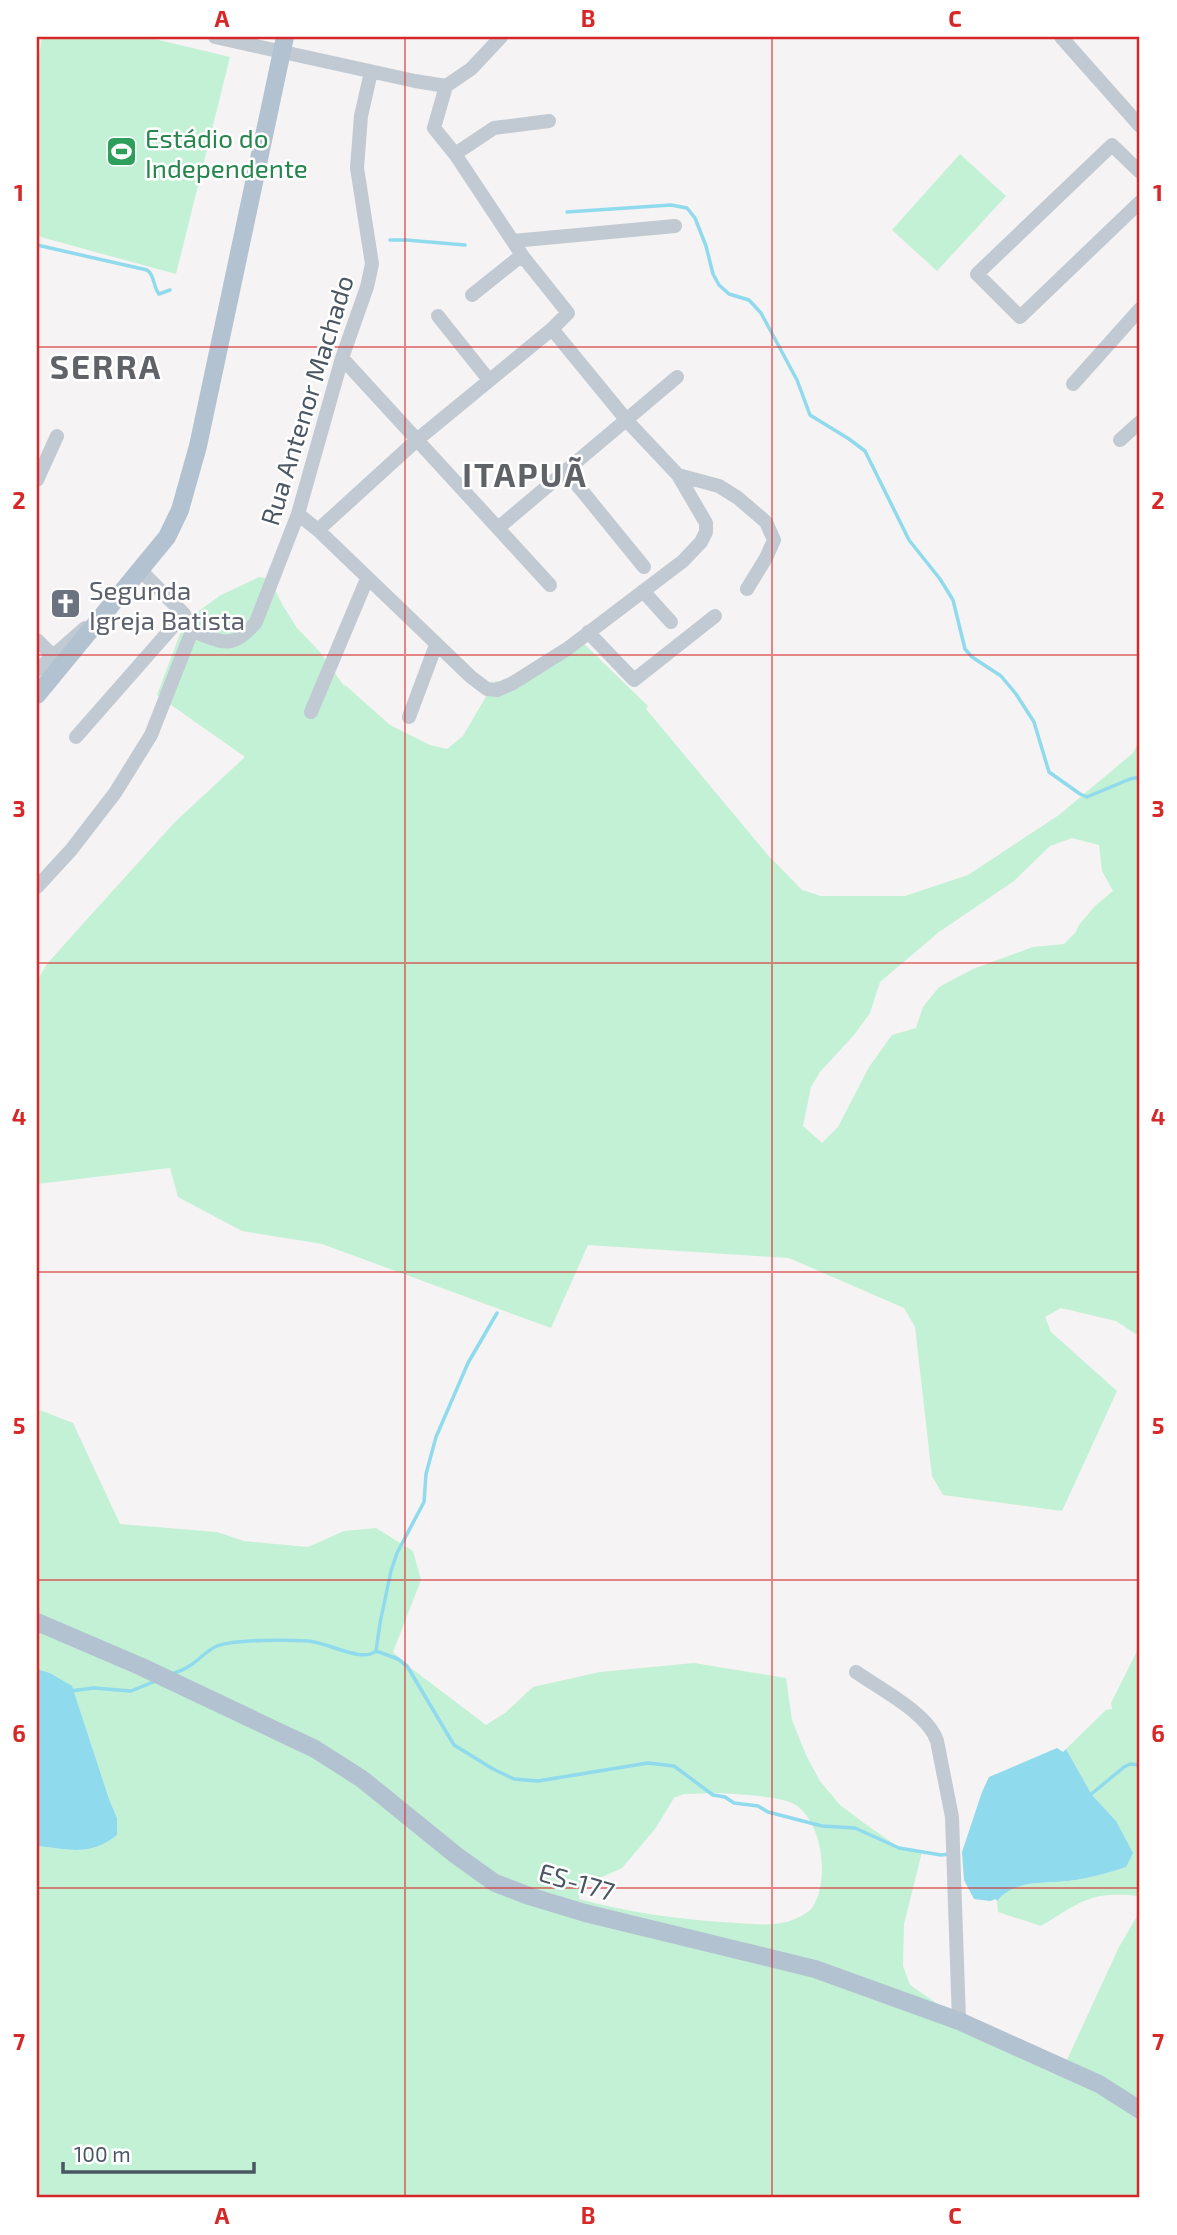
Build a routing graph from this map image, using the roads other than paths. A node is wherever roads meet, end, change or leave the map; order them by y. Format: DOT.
graph roads {
  1 [pos="215,37"];
  2 [pos="501,37"];
  3 [pos="1061,37"];
  4 [pos="283,44"];
  5 [pos="371,72"];
  6 [pos="446,86"];
  7 [pos="549,121"];
  8 [pos="1140,126"];
  9 [pos="455,154"];
  10 [pos="1140,172"];
  11 [pos="1140,202"];
  12 [pos="675,226"];
  13 [pos="513,241"];
  14 [pos="522,255"];
  15 [pos="472,295"];
  16 [pos="1140,309"];
  17 [pos="438,316"];
  18 [pos="551,329"];
  19 [pos="342,358"];
  20 [pos="677,377"];
  21 [pos="489,380"];
  22 [pos="1073,384"];
  23 [pos="625,419"];
  24 [pos="1140,422"];
  25 [pos="57,436"];
  26 [pos="418,439"];
  27 [pos="1121,440"];
  28 [pos="565,470"];
  29 [pos="678,475"];
  30 [pos="37,480"];
  31 [pos="298,514"];
  32 [pos="498,528"];
  33 [pos="317,530"];
  34 [pos="644,567"];
  35 [pos="140,570"];
  36 [pos="367,579"];
  37 [pos="550,585"];
  38 [pos="747,589"];
  39 [pos="643,590"];
  40 [pos="184,614"];
  41 [pos="715,616"];
  42 [pos="671,622"];
  43 [pos="192,631"];
  44 [pos="588,632"];
  45 [pos="37,640"];
  46 [pos="436,645"];
  47 [pos="60,655"];
  48 [pos="37,670"];
  49 [pos="37,695"];
  50 [pos="311,712"];
  51 [pos="409,717"];
  52 [pos="76,737"];
  53 [pos="37,887"];
  54 [pos="37,1622"];
  55 [pos="856,1672"];
  56 [pos="959,2021"];
  57 [pos="1140,2110"];
  1 -- 4 [label="street"];
  2 -- 6 [label="street"];
  3 -- 8 [label="street"];
  4 -- 5 [label="street"];
  4 -- 35 [label="main road"];
  5 -- 6 [label="street"];
  5 -- 19 [label="street, Rua Antenor Machado"];
  6 -- 9 [label="street"];
  7 -- 9 [label="street"];
  9 -- 13 [label="street"];
  10 -- 11 [label="street"];
  12 -- 13 [label="street"];
  13 -- 14 [label="street"];
  14 -- 15 [label="street"];
  14 -- 18 [label="street"];
  16 -- 22 [label="street"];
  17 -- 21 [label="street"];
  18 -- 21 [label="street"];
  18 -- 23 [label="street"];
  19 -- 26 [label="street"];
  19 -- 31 [label="street, Rua Antenor Machado"];
  20 -- 23 [label="street"];
  21 -- 26 [label="street"];
  23 -- 28 [label="street"];
  23 -- 29 [label="street"];
  24 -- 27 [label="street"];
  25 -- 30 [label="street"];
  26 -- 32 [label="street"];
  26 -- 33 [label="street"];
  28 -- 32 [label="street"];
  28 -- 34 [label="street"];
  29 -- 38 [label="street"];
  29 -- 39 [label="street"];
  31 -- 33 [label="street"];
  31 -- 43 [label="street, Rua Antenor Machado"];
  32 -- 37 [label="street"];
  33 -- 36 [label="street"];
  35 -- 40 [label="street"];
  35 -- 47 [label="main road"];
  36 -- 46 [label="street"];
  36 -- 50 [label="street"];
  39 -- 42 [label="street"];
  39 -- 44 [label="street"];
  40 -- 43 [label="street"];
  40 -- 52 [label="street"];
  41 -- 44 [label="street"];
  43 -- 53 [label="street"];
  44 -- 46 [label="street"];
  45 -- 47 [label="street"];
  46 -- 51 [label="street"];
  47 -- 48 [label="street"];
  47 -- 49 [label="main road"];
  54 -- 56 [label="main road, ES-177 / ES-177"];
  55 -- 56 [label="street"];
  56 -- 57 [label="main road, ES-177 / ES-177"];
}
